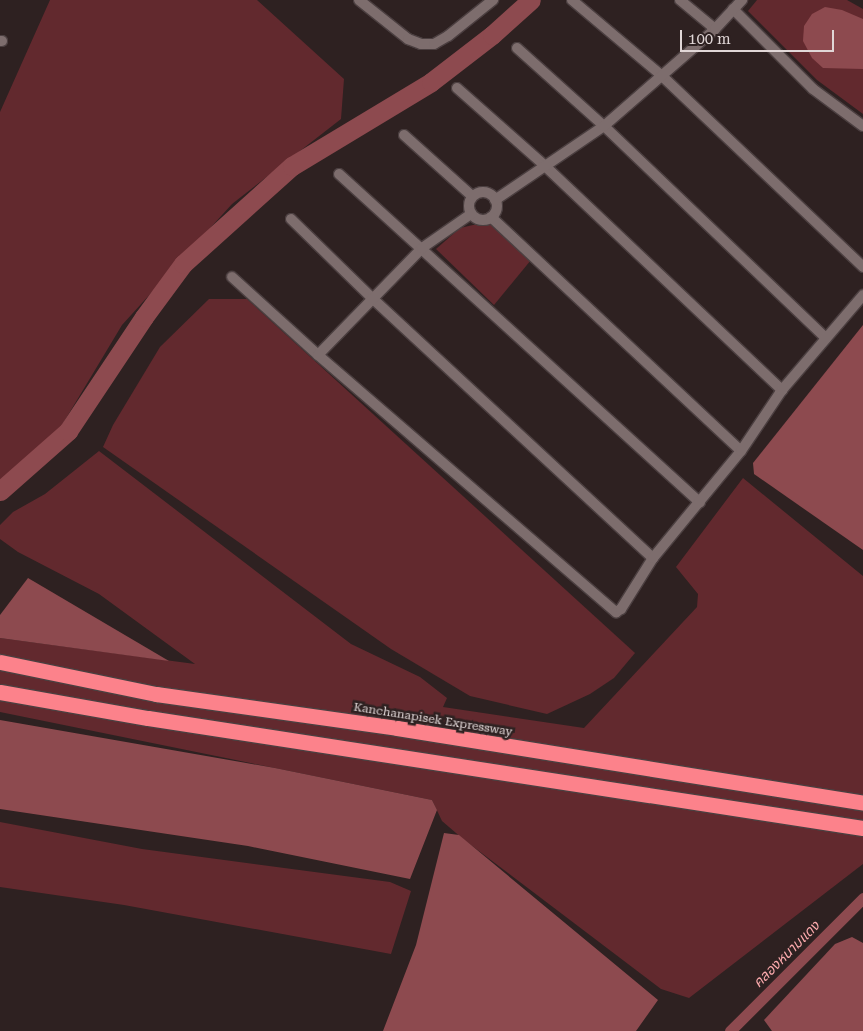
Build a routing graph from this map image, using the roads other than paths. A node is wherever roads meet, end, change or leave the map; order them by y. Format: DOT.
graph roads {
  1 [pos="359,0"];
  2 [pos="493,0"];
  3 [pos="572,0"];
  4 [pos="680,0"];
  5 [pos="742,0"];
  6 [pos="734,8"];
  7 [pos="714,29"];
  8 [pos="518,48"];
  9 [pos="661,76"];
  10 [pos="457,88"];
  11 [pos="604,126"];
  12 [pos="863,126"];
  13 [pos="404,135"];
  14 [pos="544,165"];
  15 [pos="339,174"];
  16 [pos="472,196"];
  17 [pos="495,200"];
  18 [pos="471,214"];
  19 [pos="491,217"];
  20 [pos="291,218"];
  21 [pos="422,248"];
  22 [pos="863,267"];
  23 [pos="232,277"];
  24 [pos="863,295"];
  25 [pos="372,298"];
  26 [pos="826,338"];
  27 [pos="318,355"];
  28 [pos="782,390"];
  29 [pos="741,451"];
  30 [pos="700,502"];
  31 [pos="653,558"];
  32 [pos="0,662"];
  33 [pos="0,692"];
  34 [pos="863,803"];
  35 [pos="863,828"];
  1 -- 2 [label="street"];
  3 -- 9 [label="street"];
  4 -- 7 [label="street"];
  5 -- 6 [label="street"];
  6 -- 7 [label="street"];
  6 -- 12 [label="street"];
  7 -- 9 [label="street"];
  8 -- 11 [label="street"];
  9 -- 11 [label="street"];
  9 -- 22 [label="street"];
  10 -- 14 [label="street"];
  11 -- 14 [label="street"];
  11 -- 26 [label="street"];
  13 -- 16 [label="street"];
  14 -- 17 [label="street"];
  14 -- 28 [label="street"];
  15 -- 21 [label="street"];
  16 -- 17 [label="street"];
  16 -- 18 [label="street"];
  17 -- 19 [label="street"];
  18 -- 19 [label="street"];
  18 -- 21 [label="street"];
  19 -- 29 [label="street"];
  20 -- 25 [label="street"];
  21 -- 25 [label="street"];
  21 -- 30 [label="street"];
  23 -- 27 [label="street"];
  24 -- 26 [label="street"];
  25 -- 27 [label="street"];
  25 -- 31 [label="street"];
  26 -- 28 [label="street"];
  27 -- 31 [label="street"];
  28 -- 29 [label="street"];
  29 -- 30 [label="street"];
  30 -- 31 [label="street"];
  32 -- 34 [label="highway, Kanchanapisek Expressway"];
  33 -- 35 [label="highway"];
}
